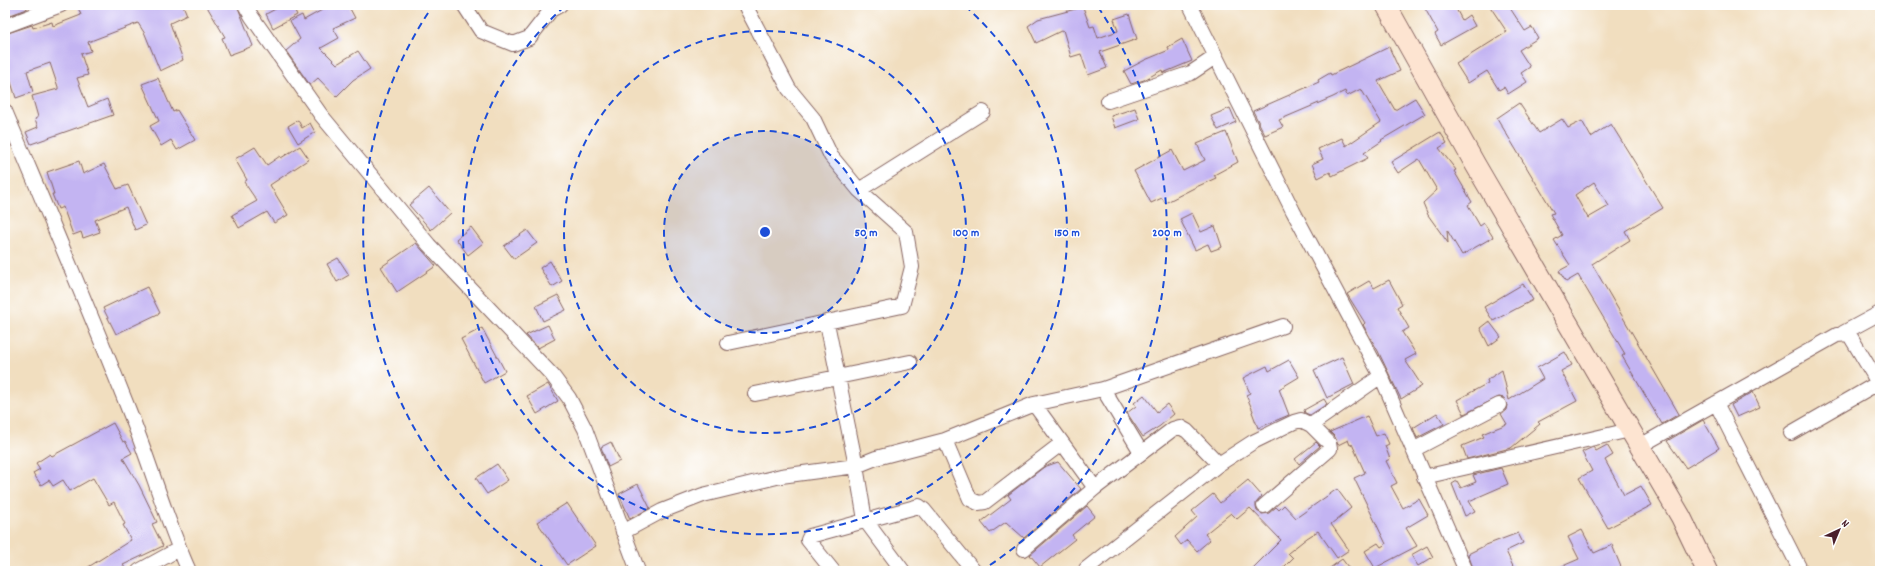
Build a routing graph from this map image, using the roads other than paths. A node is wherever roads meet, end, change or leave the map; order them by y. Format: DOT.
graph roads {
  1 [pos="61,5"];
  2 [pos="245,5"];
  3 [pos="464,5"];
  4 [pos="560,5"];
  5 [pos="745,5"];
  6 [pos="1190,5"];
  7 [pos="1386,5"];
  8 [pos="5,26"];
  9 [pos="1216,57"];
  10 [pos="1108,101"];
  11 [pos="5,111"];
  12 [pos="983,112"];
  13 [pos="859,190"];
  14 [pos="1880,313"];
  15 [pos="827,323"];
  16 [pos="1283,326"];
  17 [pos="1843,334"];
  18 [pos="728,344"];
  19 [pos="910,362"];
  20 [pos="1380,376"];
  21 [pos="838,377"];
  22 [pos="1879,386"];
  23 [pos="1103,389"];
  24 [pos="755,394"];
  25 [pos="1716,403"];
  26 [pos="1034,404"];
  27 [pos="1499,405"];
  28 [pos="1311,425"];
  29 [pos="1791,432"];
  30 [pos="1635,438"];
  31 [pos="945,440"];
  32 [pos="1062,443"];
  33 [pos="1413,450"];
  34 [pos="1141,452"];
  35 [pos="1219,464"];
  36 [pos="856,466"];
  37 [pos="1424,477"];
  38 [pos="1095,488"];
  39 [pos="1264,506"];
  40 [pos="866,520"];
  41 [pos="623,532"];
  42 [pos="179,549"];
  43 [pos="1024,549"];
  44 [pos="1086,570"];
  45 [pos="139,571"];
  46 [pos="189,571"];
  47 [pos="638,571"];
  48 [pos="832,571"];
  49 [pos="903,571"];
  50 [pos="974,571"];
  51 [pos="1466,571"];
  52 [pos="1707,571"];
  53 [pos="1801,571"];
  1 -- 8 [label="street"];
  2 -- 41 [label="street"];
  3 -- 4 [label="street"];
  5 -- 13 [label="street"];
  6 -- 9 [label="street"];
  7 -- 30 [label="main road"];
  9 -- 10 [label="street"];
  9 -- 20 [label="street"];
  11 -- 42 [label="street"];
  12 -- 13 [label="street"];
  13 -- 15 [label="street"];
  14 -- 17 [label="street"];
  15 -- 18 [label="street"];
  15 -- 21 [label="street"];
  16 -- 23 [label="street"];
  17 -- 22 [label="street"];
  17 -- 25 [label="street"];
  19 -- 21 [label="street"];
  20 -- 28 [label="street"];
  20 -- 33 [label="street"];
  21 -- 24 [label="street"];
  21 -- 36 [label="street"];
  22 -- 29 [label="street"];
  23 -- 26 [label="street"];
  23 -- 34 [label="street"];
  25 -- 30 [label="street"];
  25 -- 53 [label="street"];
  26 -- 31 [label="street"];
  26 -- 32 [label="street"];
  27 -- 33 [label="street"];
  28 -- 35 [label="street"];
  28 -- 39 [label="street"];
  30 -- 37 [label="street"];
  30 -- 52 [label="main road"];
  31 -- 32 [label="street"];
  31 -- 36 [label="street"];
  32 -- 38 [label="street"];
  33 -- 37 [label="street"];
  34 -- 35 [label="street"];
  34 -- 38 [label="street"];
  35 -- 44 [label="street"];
  36 -- 40 [label="street"];
  36 -- 41 [label="street"];
  37 -- 51 [label="street"];
  38 -- 43 [label="street"];
  40 -- 48 [label="street"];
  40 -- 49 [label="street"];
  40 -- 50 [label="street"];
  41 -- 47 [label="street"];
  42 -- 45 [label="street"];
  42 -- 46 [label="street"];
}
